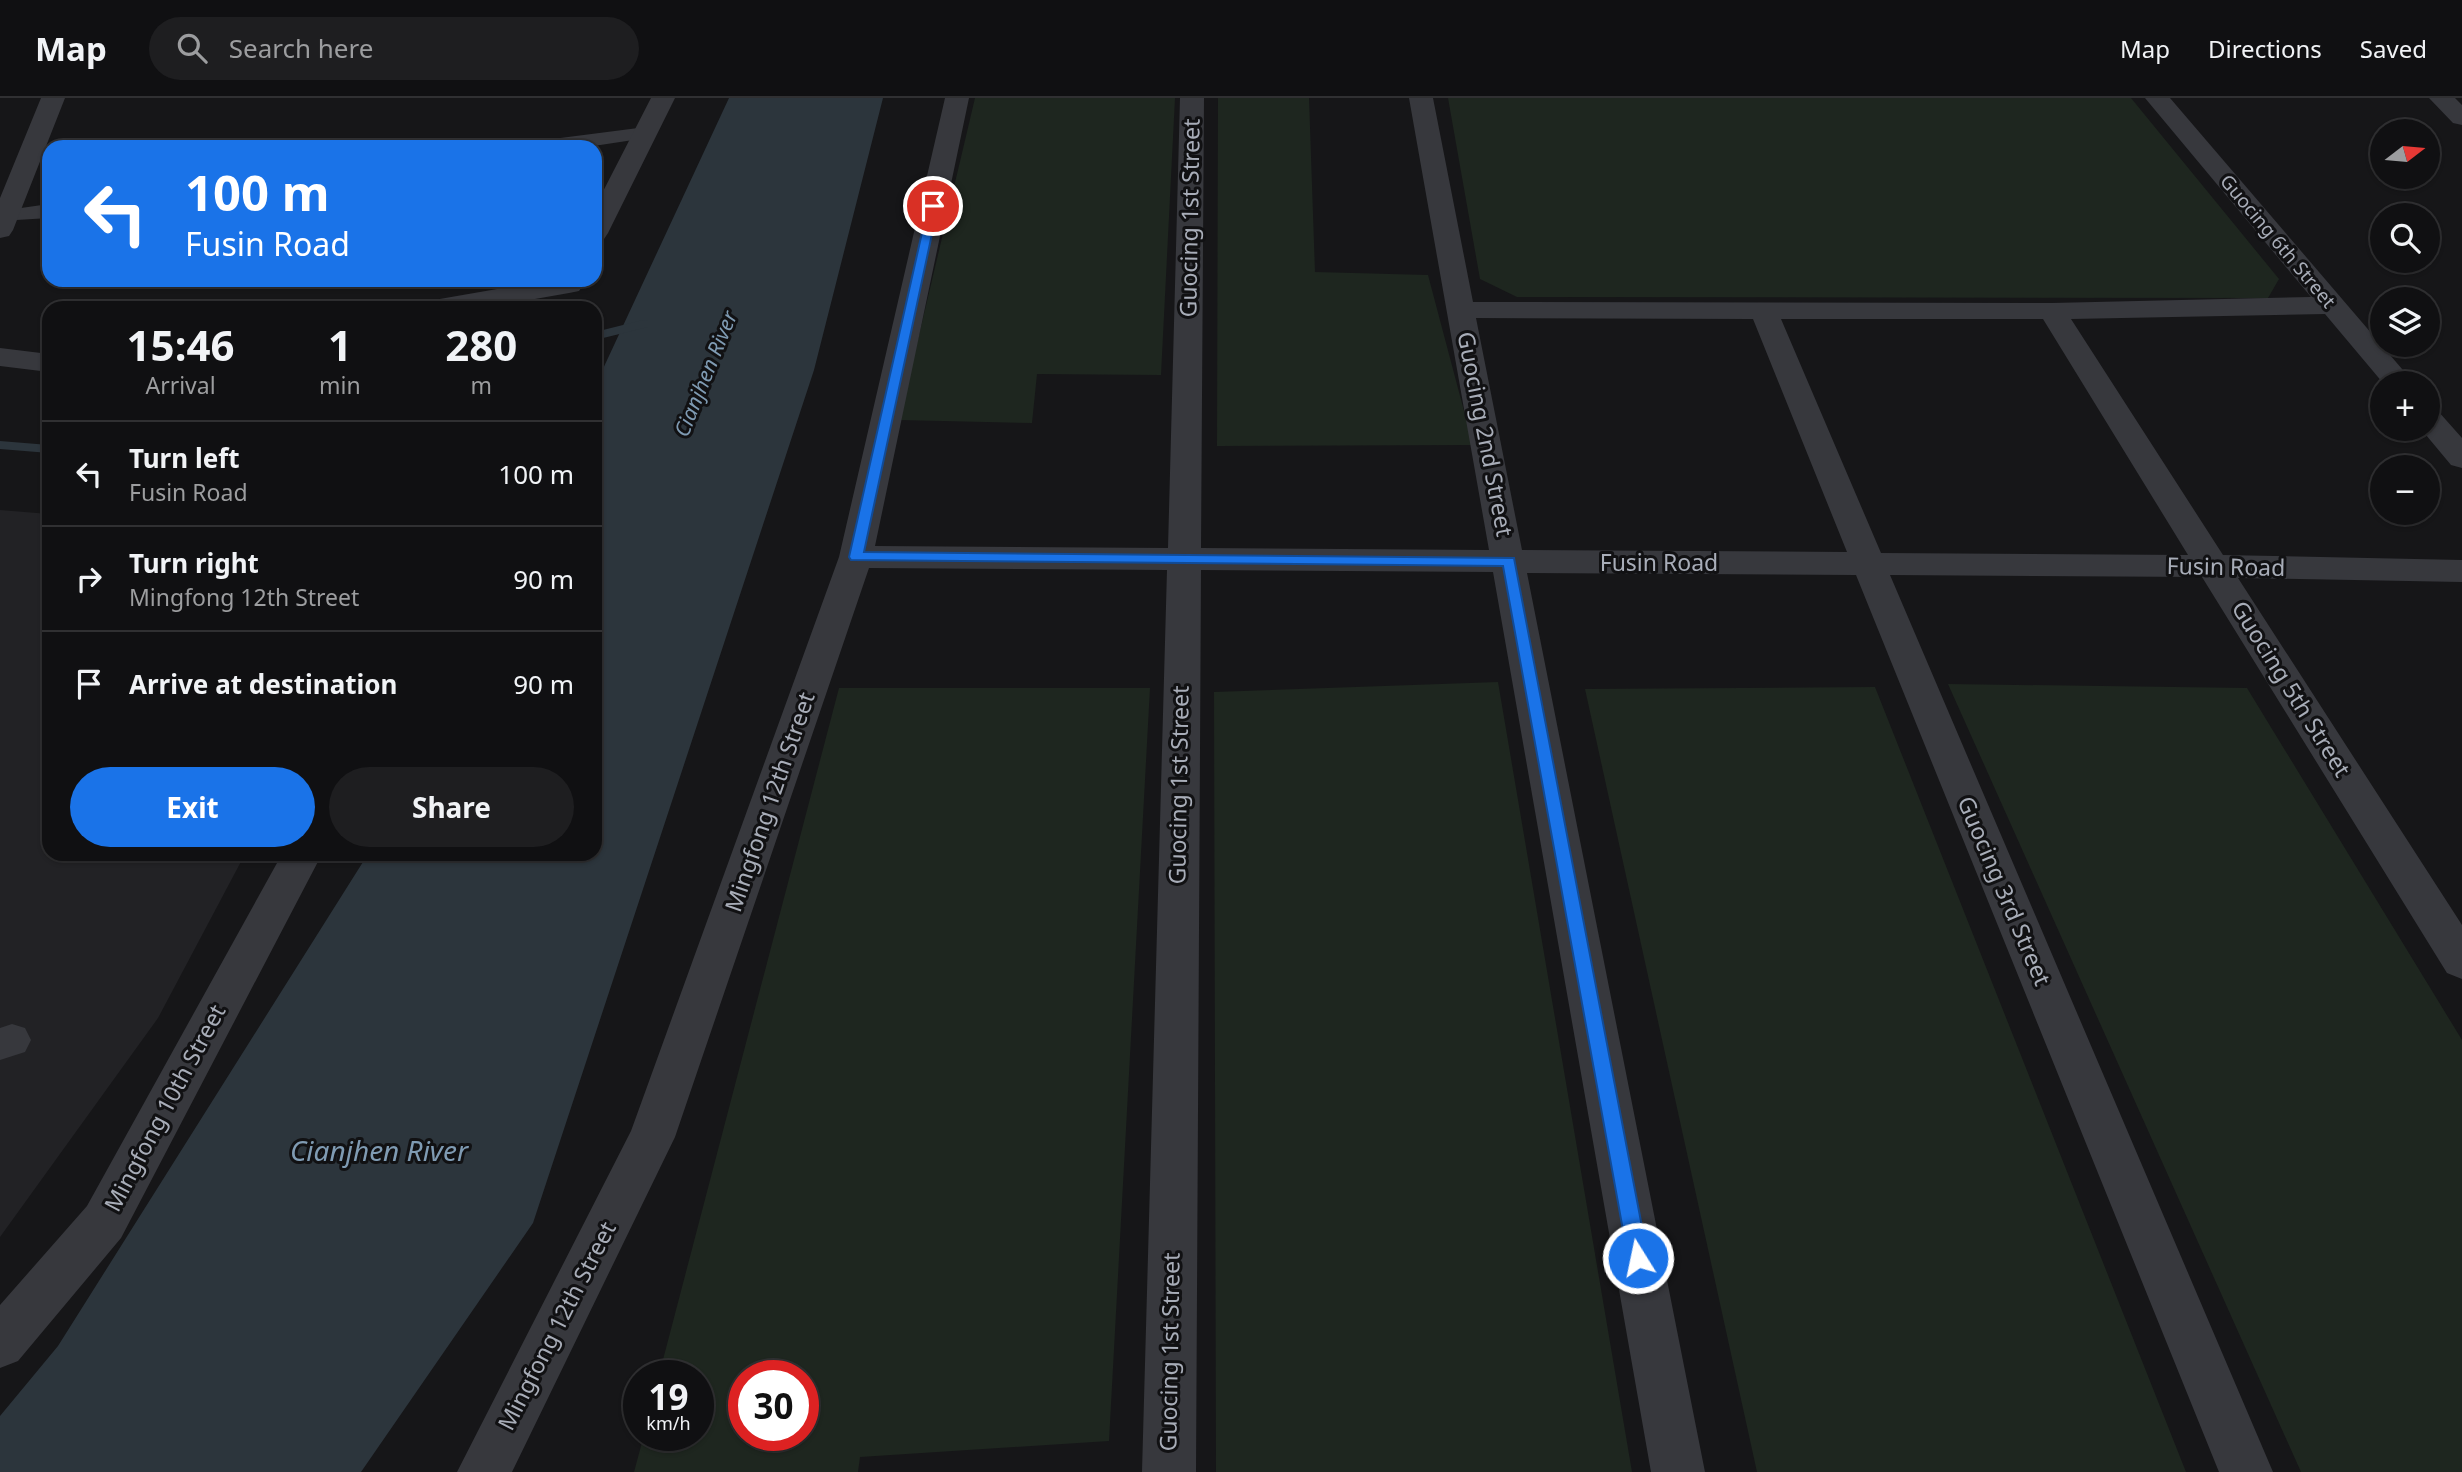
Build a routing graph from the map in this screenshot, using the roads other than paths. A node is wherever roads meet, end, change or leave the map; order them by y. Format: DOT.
graph roads {
  1 [pos="53,98"];
  2 [pos="663,98"];
  3 [pos="957,98"];
  4 [pos="1192,98"];
  5 [pos="1421,98"];
  6 [pos="2157,98"];
  7 [pos="2441,98"];
  8 [pos="2462,118"];
  9 [pos="646,133"];
  10 [pos="592,140"];
  11 [pos="42,213"];
  12 [pos="602,219"];
  13 [pos="3,223"];
  14 [pos="566,291"];
  15 [pos="488,301"];
  16 [pos="2333,305"];
  17 [pos="1461,310"];
  18 [pos="1763,310"];
  19 [pos="2052,311"];
  20 [pos="0,356"];
  21 [pos="42,362"];
  22 [pos="2389,371"];
  23 [pos="2440,432"];
  24 [pos="2462,458"];
  25 [pos="856,557"];
  26 [pos="1183,558"];
  27 [pos="1509,562"];
  28 [pos="1868,564"];
  29 [pos="2213,566"];
  30 [pos="2462,571"];
  31 [pos="298,861"];
  32 [pos="2462,961"];
  33 [pos="0,1343"];
  34 [pos="484,1472"];
  35 [pos="1168,1472"];
  36 [pos="1678,1472"];
  37 [pos="2246,1472"];
  1 -- 13 [label="street"];
  2 -- 9 [label="street"];
  3 -- 25 [label="street, Mingfong 12th Street"];
  4 -- 26 [label="street, Guocing 1st Street"];
  5 -- 17 [label="street, Guocing 2nd Street"];
  6 -- 16 [label="street, Guocing 6th Street"];
  7 -- 8 [label="street"];
  9 -- 10 [label="lane"];
  9 -- 12 [label="street"];
  11 -- 13 [label="lane"];
  14 -- 15 [label="street"];
  16 -- 19 [label="street"];
  16 -- 22 [label="street, Guocing 6th Street"];
  17 -- 18 [label="street"];
  17 -- 27 [label="street, Guocing 2nd Street"];
  18 -- 19 [label="street"];
  18 -- 28 [label="street, Guocing 3rd Street"];
  19 -- 29 [label="street, Guocing 5th Street"];
  20 -- 21 [label="street"];
  23 -- 24 [label="street"];
  25 -- 26 [label="street, Fusin Road"];
  25 -- 34 [label="street, Mingfong 12th Street"];
  26 -- 27 [label="street, Fusin Road"];
  26 -- 35 [label="street, Guocing 1st Street"];
  27 -- 28 [label="street, Fusin Road"];
  27 -- 36 [label="street, Guocing 2nd Street"];
  28 -- 29 [label="street, Fusin Road"];
  28 -- 37 [label="street, Guocing 3rd Street"];
  29 -- 30 [label="street, Fusin Road"];
  29 -- 32 [label="street, Guocing 5th Street"];
  31 -- 33 [label="street, Mingfong 10th Street"];
}
